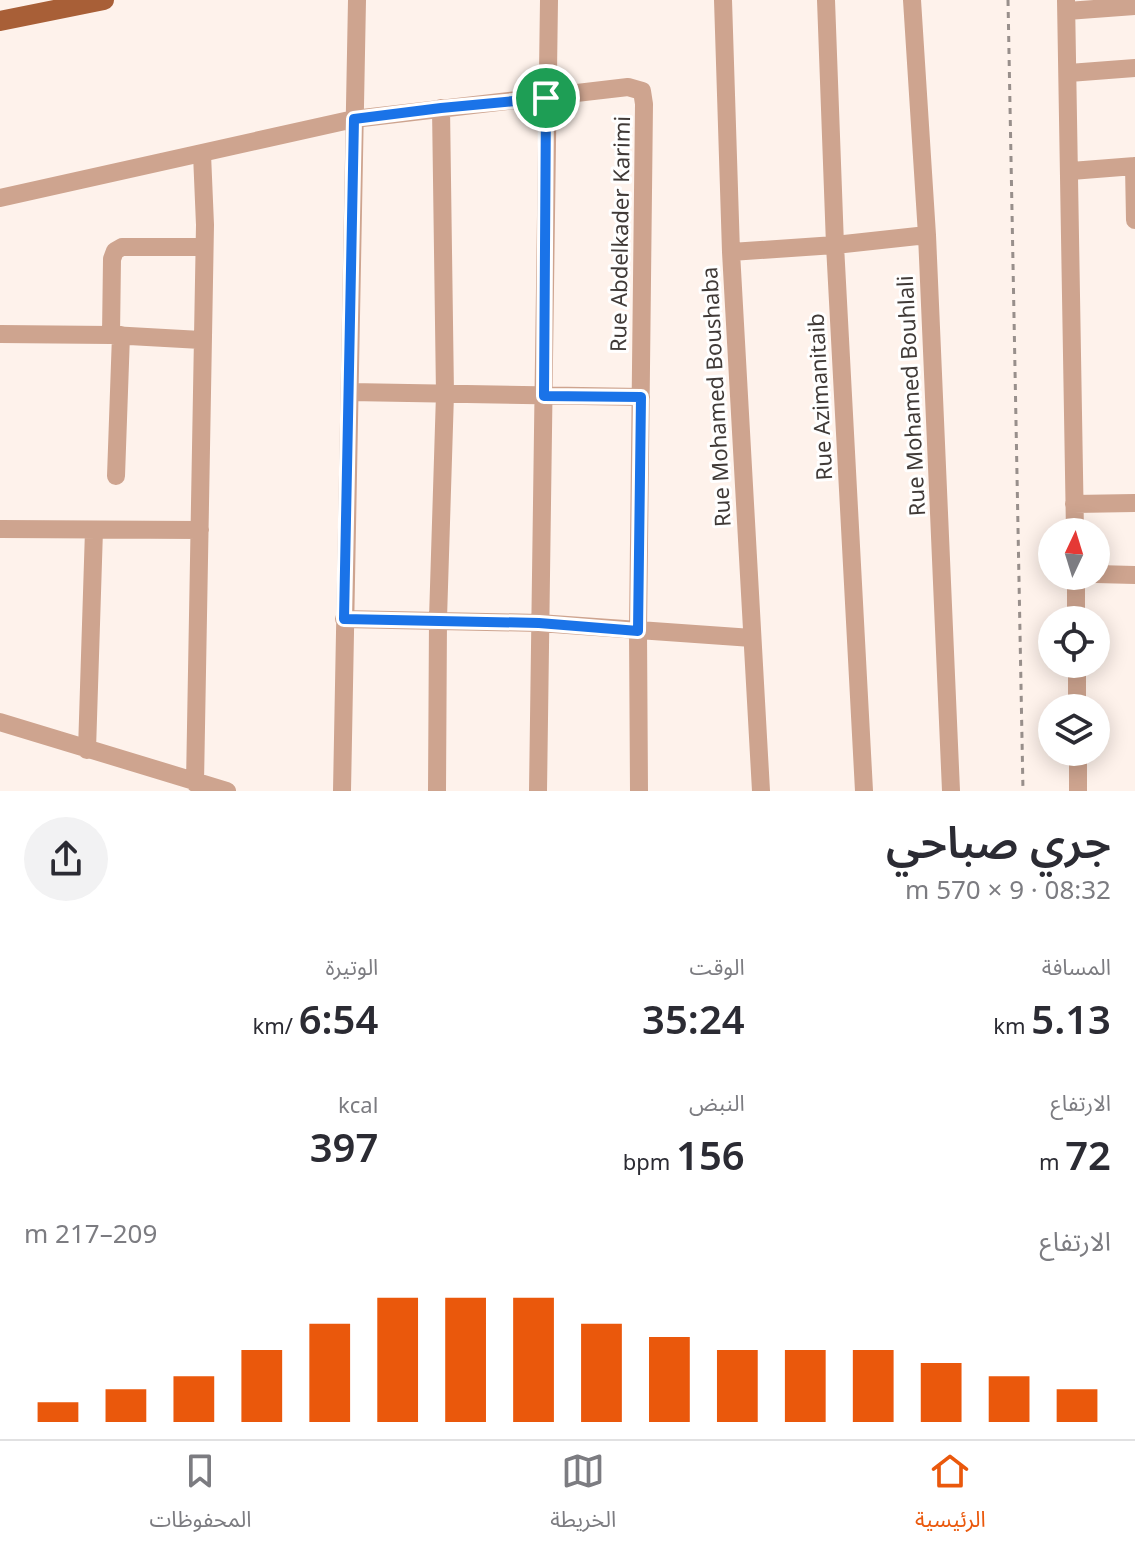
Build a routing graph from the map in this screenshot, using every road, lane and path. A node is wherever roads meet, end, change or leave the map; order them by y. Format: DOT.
graph roads {
  1 [pos="104,0"];
  2 [pos="357,0"];
  3 [pos="549,0"];
  4 [pos="723,0"];
  5 [pos="826,0"];
  6 [pos="912,0"];
  7 [pos="1008,0"];
  8 [pos="1066,6"];
  9 [pos="1135,6"];
  10 [pos="0,21"];
  11 [pos="1135,68"];
  12 [pos="1069,73"];
  13 [pos="546,98"];
  14 [pos="441,108"];
  15 [pos="354,119"];
  16 [pos="202,154"];
  17 [pos="1134,166"];
  18 [pos="1071,171"];
  19 [pos="0,198"];
  20 [pos="1135,220"];
  21 [pos="927,235"];
  22 [pos="835,245"];
  23 [pos="204,247"];
  24 [pos="731,252"];
  25 [pos="0,334"];
  26 [pos="116,335"];
  27 [pos="201,340"];
  28 [pos="350,392"];
  29 [pos="445,394"];
  30 [pos="544,396"];
  31 [pos="641,397"];
  32 [pos="116,476"];
  33 [pos="1135,503"];
  34 [pos="1074,504"];
  35 [pos="1074,518"];
  36 [pos="0,529"];
  37 [pos="94,530"];
  38 [pos="200,530"];
  39 [pos="1110,574"];
  40 [pos="1135,575"];
  41 [pos="344,619"];
  42 [pos="438,619"];
  43 [pos="539,623"];
  44 [pos="638,631"];
  45 [pos="752,638"];
  46 [pos="0,722"];
  47 [pos="87,750"];
  48 [pos="1078,766"];
  49 [pos="195,783"];
  50 [pos="227,791"];
  51 [pos="342,791"];
  52 [pos="437,791"];
  53 [pos="538,791"];
  54 [pos="639,791"];
  55 [pos="761,791"];
  56 [pos="864,791"];
  57 [pos="951,791"];
  58 [pos="1023,791"];
  59 [pos="1078,791"];
  1 -- 10 [label="main road"];
  2 -- 15 [label="street"];
  3 -- 13 [label="street"];
  4 -- 24 [label="street, Rue Mohamed Boushaba"];
  5 -- 22 [label="street, Rue Azimanitaib"];
  6 -- 21 [label="street, Rue Mohamed Bouhlali"];
  7 -- 58 [label="path"];
  8 -- 9 [label="street"];
  8 -- 12 [label="street"];
  11 -- 12 [label="street"];
  12 -- 18 [label="street"];
  13 -- 14 [label="street, Rue Abdelkader Karimi"];
  13 -- 30 [label="street"];
  13 -- 31 [label="street, Rue Abdelkader Karimi"];
  14 -- 15 [label="street, Rue Abdelkader Karimi"];
  14 -- 29 [label="street"];
  15 -- 16 [label="street, Rue Abdelkader Karimi"];
  15 -- 28 [label="street"];
  16 -- 19 [label="street, Rue Abdelkader Karimi"];
  16 -- 23 [label="street"];
  17 -- 18 [label="street"];
  17 -- 20 [label="street"];
  18 -- 34 [label="street"];
  21 -- 22 [label="street"];
  21 -- 57 [label="street, Rue Mohamed Bouhlali"];
  22 -- 24 [label="street"];
  22 -- 56 [label="street, Rue Azimanitaib"];
  23 -- 26 [label="street"];
  23 -- 27 [label="street"];
  24 -- 45 [label="street, Rue Mohamed Boushaba"];
  25 -- 26 [label="street"];
  26 -- 27 [label="street"];
  26 -- 32 [label="street"];
  27 -- 38 [label="street"];
  28 -- 29 [label="street"];
  28 -- 41 [label="street"];
  29 -- 30 [label="street"];
  29 -- 42 [label="street"];
  30 -- 31 [label="street"];
  30 -- 43 [label="street"];
  31 -- 44 [label="street, Rue Abdelkader Karimi"];
  33 -- 34 [label="street"];
  34 -- 35 [label="street"];
  36 -- 37 [label="street"];
  37 -- 38 [label="street"];
  37 -- 47 [label="street"];
  38 -- 49 [label="street"];
  39 -- 40 [label="street"];
  41 -- 42 [label="street"];
  41 -- 51 [label="street"];
  42 -- 43 [label="street"];
  42 -- 52 [label="street"];
  43 -- 44 [label="street"];
  43 -- 53 [label="street"];
  44 -- 45 [label="street"];
  44 -- 54 [label="street, Rue Abdelkader Karimi"];
  45 -- 55 [label="street, Rue Mohamed Boushaba"];
  46 -- 47 [label="street"];
  47 -- 49 [label="street"];
  48 -- 59 [label="street"];
  49 -- 50 [label="street"];
}
